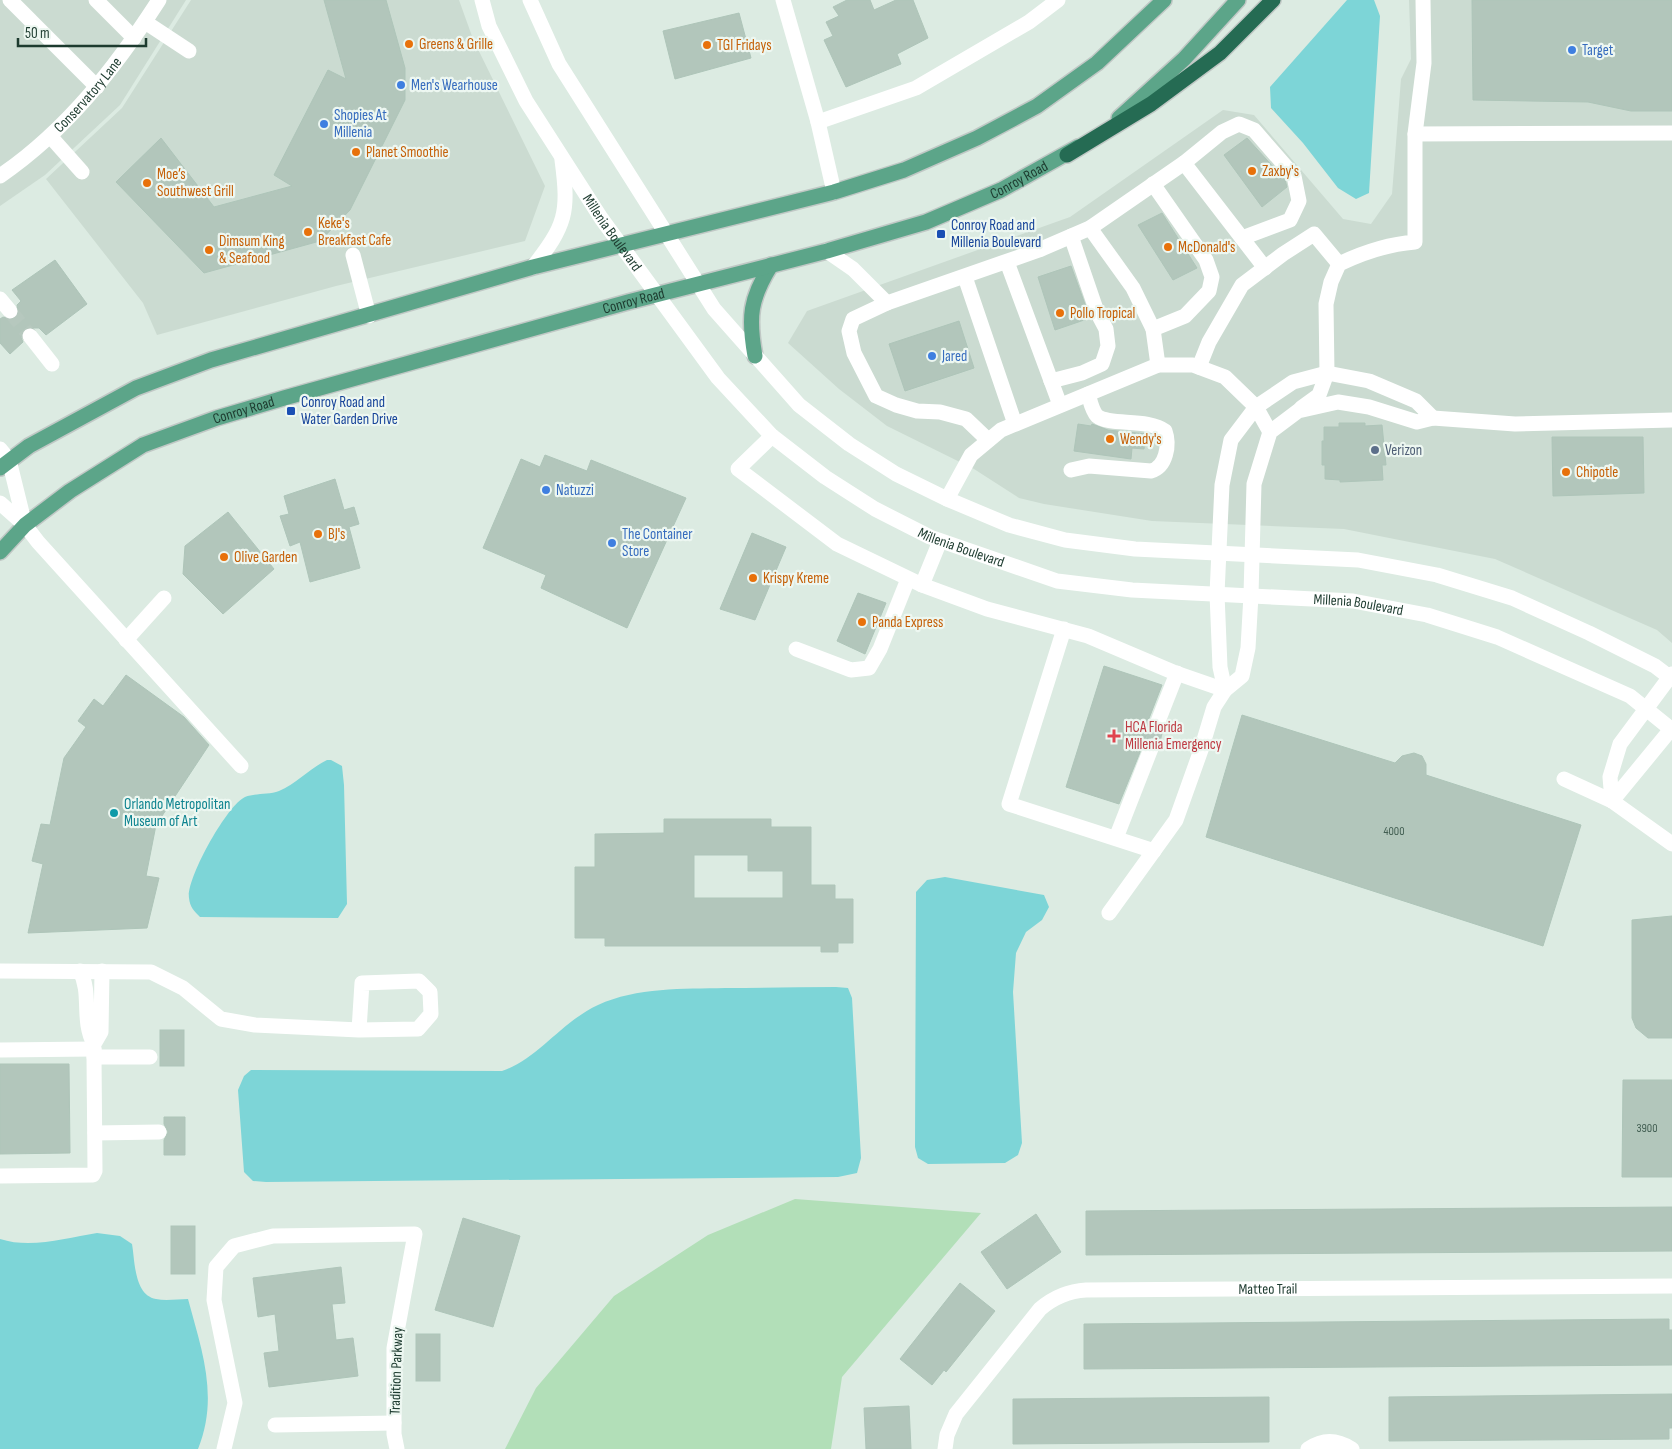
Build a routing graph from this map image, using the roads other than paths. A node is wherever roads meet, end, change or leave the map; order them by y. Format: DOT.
graph roads {
  1 [pos="10,0"];
  2 [pos="96,0"];
  3 [pos="159,0"];
  4 [pos="482,0"];
  5 [pos="530,0"];
  6 [pos="783,0"];
  7 [pos="1058,0"];
  8 [pos="1164,0"];
  9 [pos="1238,0"];
  10 [pos="1273,0"];
  11 [pos="1423,0"];
  12 [pos="145,22"];
  13 [pos="134,38"];
  14 [pos="190,52"];
  15 [pos="97,87"];
  16 [pos="818,122"];
  17 [pos="1672,133"];
  18 [pos="1415,134"];
  19 [pos="50,136"];
  20 [pos="561,156"];
  21 [pos="1067,156"];
  22 [pos="1184,163"];
  23 [pos="82,172"];
  24 [pos="0,176"];
  25 [pos="1153,184"];
  26 [pos="834,192"];
  27 [pos="1090,228"];
  28 [pos="665,234"];
  29 [pos="1071,236"];
  30 [pos="1242,238"];
  31 [pos="620,245"];
  32 [pos="827,251"];
  33 [pos="352,255"];
  34 [pos="1006,262"];
  35 [pos="1339,264"];
  36 [pos="771,265"];
  37 [pos="534,267"];
  38 [pos="1265,268"];
  39 [pos="964,277"];
  40 [pos="698,284"];
  41 [pos="656,295"];
  42 [pos="887,303"];
  43 [pos="369,316"];
  44 [pos="1153,329"];
  45 [pos="30,336"];
  46 [pos="755,356"];
  47 [pos="52,364"];
  48 [pos="1158,365"];
  49 [pos="1199,367"];
  50 [pos="1327,373"];
  51 [pos="1051,381"];
  52 [pos="1088,394"];
  53 [pos="1060,405"];
  54 [pos="1256,407"];
  55 [pos="1298,410"];
  56 [pos="1433,418"];
  57 [pos="1672,420"];
  58 [pos="1015,424"];
  59 [pos="1270,432"];
  60 [pos="772,436"];
  61 [pos="988,440"];
  62 [pos="3,459"];
  63 [pos="1072,470"];
  64 [pos="947,500"];
  65 [pos="0,503"];
  66 [pos="25,525"];
  67 [pos="940,541"];
  68 [pos="0,552"];
  69 [pos="1218,553"];
  70 [pos="1252,554"];
  71 [pos="908,579"];
  72 [pos="922,585"];
  73 [pos="1217,594"];
  74 [pos="1251,596"];
  75 [pos="164,598"];
  76 [pos="1064,629"];
  77 [pos="126,640"];
  78 [pos="796,649"];
  79 [pos="1177,673"];
  80 [pos="1671,677"];
  81 [pos="1225,690"];
  82 [pos="1646,709"];
  83 [pos="1157,724"];
  84 [pos="1672,729"];
  85 [pos="1152,746"];
  86 [pos="241,766"];
  87 [pos="1564,779"];
  88 [pos="1612,801"];
  89 [pos="1116,838"];
  90 [pos="1672,844"];
  91 [pos="1154,851"];
  92 [pos="1109,913"];
  93 [pos="80,970"];
  94 [pos="102,971"];
  95 [pos="0,972"];
  96 [pos="359,1030"];
  97 [pos="0,1050"];
  98 [pos="94,1050"];
  99 [pos="150,1057"];
  100 [pos="159,1132"];
  101 [pos="95,1133"];
  102 [pos="0,1176"];
  103 [pos="1672,1286"];
  104 [pos="394,1423"];
  105 [pos="275,1425"];
  106 [pos="224,1449"];
  107 [pos="398,1449"];
  108 [pos="945,1449"];
  109 [pos="1308,1449"];
  110 [pos="1352,1449"];
  1 -- 15 [label="street"];
  2 -- 13 [label="street"];
  3 -- 12 [label="street, Conservatory Lane"];
  4 -- 20 [label="street, Millenia Boulevard"];
  5 -- 28 [label="street"];
  6 -- 16 [label="street"];
  7 -- 16 [label="street"];
  8 -- 26 [label="main road"];
  9 -- 21 [label="main road, Conroy Road"];
  10 -- 21 [label="highway"];
  11 -- 18 [label="street"];
  12 -- 13 [label="street, Conservatory Lane"];
  12 -- 14 [label="street"];
  13 -- 15 [label="street, Conservatory Lane"];
  15 -- 19 [label="street, Conservatory Lane"];
  16 -- 26 [label="street"];
  17 -- 18 [label="street"];
  18 -- 35 [label="street"];
  19 -- 23 [label="street"];
  19 -- 24 [label="street, Conservatory Lane"];
  20 -- 31 [label="street, Millenia Boulevard"];
  20 -- 37 [label="street"];
  21 -- 32 [label="main road, Conroy Road"];
  22 -- 25 [label="street"];
  22 -- 30 [label="street"];
  22 -- 30 [label="street"];
  25 -- 27 [label="street"];
  25 -- 44 [label="street"];
  26 -- 28 [label="main road"];
  27 -- 29 [label="street"];
  27 -- 44 [label="street"];
  28 -- 31 [label="main road"];
  28 -- 40 [label="street"];
  29 -- 34 [label="street"];
  29 -- 51 [label="street"];
  30 -- 38 [label="street"];
  31 -- 37 [label="main road"];
  31 -- 41 [label="street, Millenia Boulevard"];
  32 -- 36 [label="main road, Conroy Road"];
  32 -- 42 [label="street"];
  33 -- 43 [label="street"];
  34 -- 39 [label="street"];
  34 -- 51 [label="street"];
  35 -- 38 [label="street"];
  35 -- 50 [label="street"];
  36 -- 40 [label="main road, Conroy Road"];
  36 -- 46 [label="main road"];
  37 -- 43 [label="main road"];
  38 -- 49 [label="street"];
  39 -- 42 [label="street"];
  39 -- 58 [label="street"];
  40 -- 41 [label="main road, Conroy Road"];
  40 -- 46 [label="street"];
  41 -- 60 [label="street, Millenia Boulevard"];
  41 -- 66 [label="main road, Conroy Road"];
  42 -- 61 [label="street"];
  43 -- 62 [label="main road"];
  44 -- 48 [label="street"];
  45 -- 47 [label="street"];
  46 -- 64 [label="street"];
  48 -- 49 [label="street"];
  48 -- 52 [label="street"];
  49 -- 54 [label="street"];
  50 -- 54 [label="street"];
  50 -- 55 [label="street"];
  50 -- 56 [label="street"];
  51 -- 53 [label="street"];
  52 -- 53 [label="street"];
  52 -- 63 [label="street"];
  53 -- 58 [label="street"];
  54 -- 59 [label="street"];
  54 -- 69 [label="street"];
  55 -- 56 [label="street"];
  55 -- 59 [label="street"];
  56 -- 57 [label="street"];
  58 -- 61 [label="street"];
  59 -- 70 [label="street"];
  60 -- 67 [label="street, Millenia Boulevard"];
  60 -- 71 [label="street"];
  61 -- 64 [label="street"];
  62 -- 66 [label="street"];
  64 -- 69 [label="street"];
  65 -- 66 [label="street"];
  66 -- 68 [label="main road, Conroy Road"];
  66 -- 77 [label="street"];
  67 -- 72 [label="street"];
  67 -- 73 [label="street, Millenia Boulevard"];
  69 -- 70 [label="street"];
  69 -- 73 [label="street"];
  70 -- 74 [label="street"];
  70 -- 80 [label="street"];
  71 -- 72 [label="street"];
  71 -- 78 [label="street"];
  72 -- 76 [label="street"];
  73 -- 74 [label="street, Millenia Boulevard"];
  73 -- 81 [label="street"];
  74 -- 81 [label="street"];
  74 -- 82 [label="street, Millenia Boulevard"];
  75 -- 77 [label="street"];
  76 -- 79 [label="street"];
  76 -- 89 [label="street"];
  77 -- 86 [label="street"];
  79 -- 81 [label="street"];
  79 -- 83 [label="street"];
  80 -- 82 [label="street"];
  81 -- 91 [label="street"];
  82 -- 84 [label="street, Millenia Boulevard"];
  82 -- 88 [label="street"];
  84 -- 88 [label="street"];
  85 -- 89 [label="street"];
  87 -- 88 [label="street"];
  88 -- 90 [label="street"];
  89 -- 91 [label="street"];
  91 -- 92 [label="street"];
  93 -- 94 [label="street"];
  93 -- 95 [label="street"];
  93 -- 98 [label="street"];
  94 -- 96 [label="street"];
  94 -- 98 [label="street"];
  96 -- 96 [label="street"];
  97 -- 98 [label="street"];
  98 -- 99 [label="street"];
  98 -- 101 [label="street"];
  100 -- 101 [label="street"];
  101 -- 102 [label="street"];
  103 -- 108 [label="street, Matteo Trail"];
  104 -- 105 [label="street"];
  104 -- 106 [label="street, Tradition Parkway"];
  104 -- 107 [label="street, Tradition Parkway"];
  109 -- 110 [label="street"];
}
